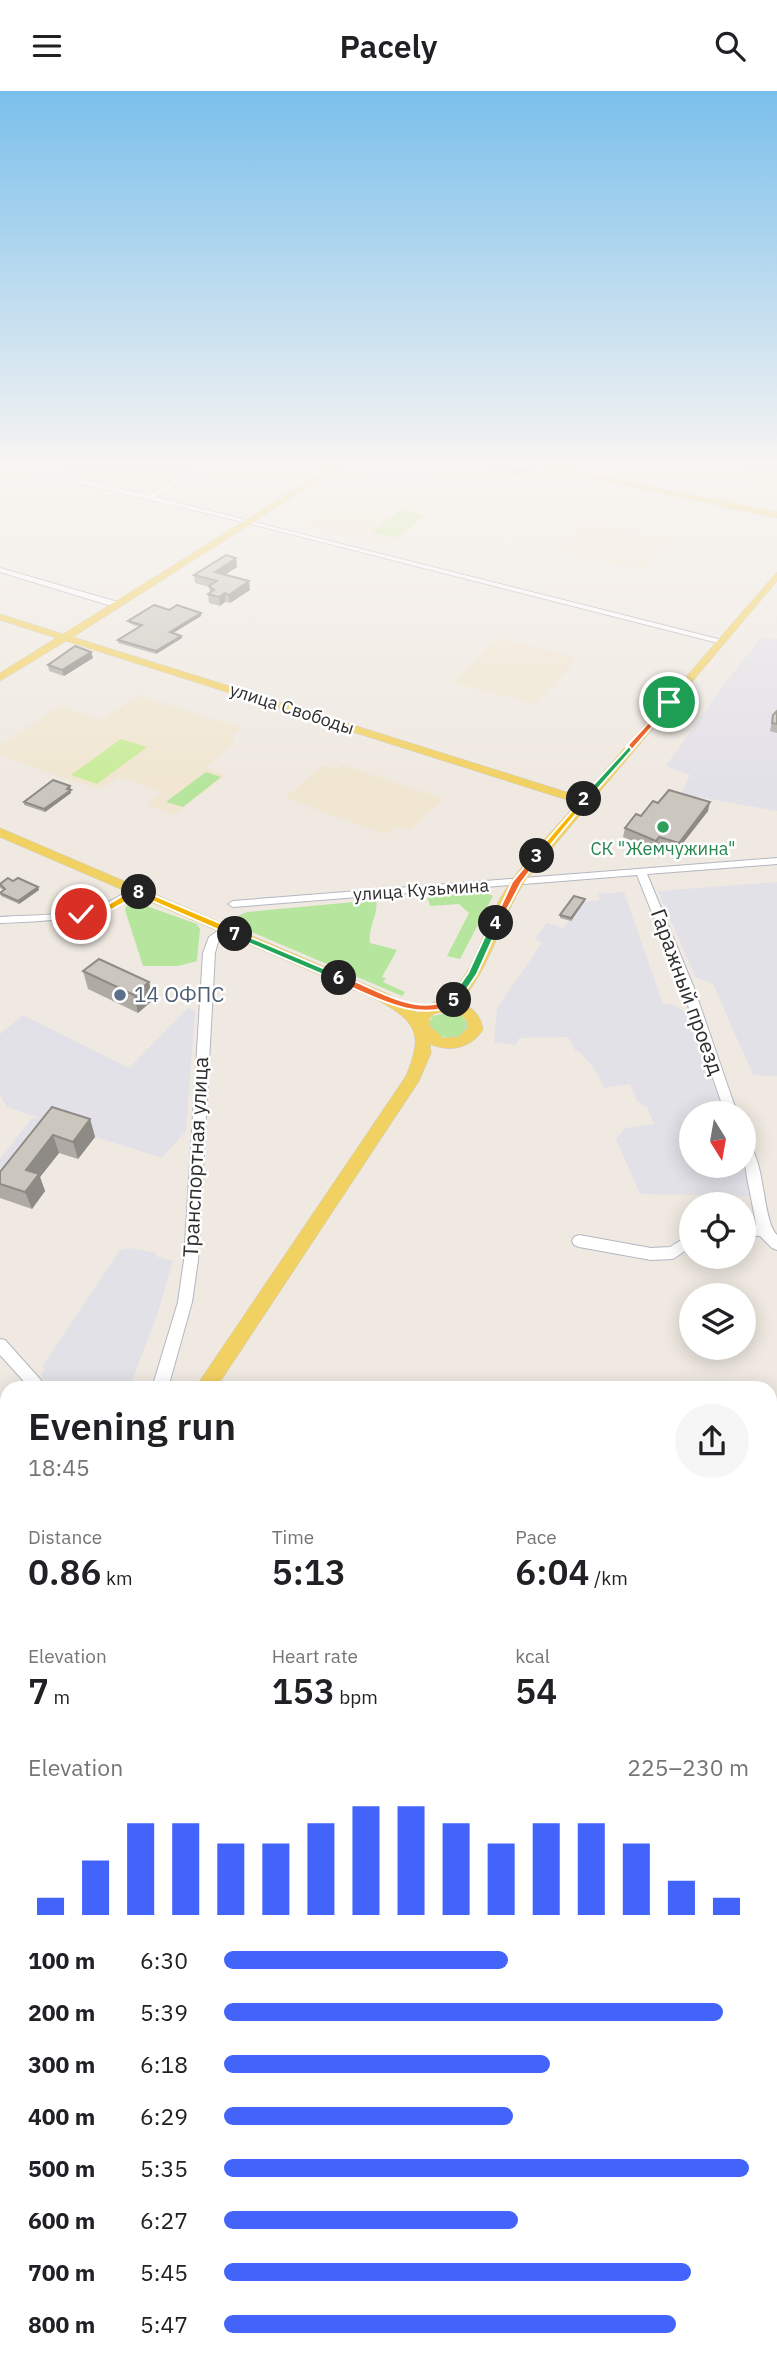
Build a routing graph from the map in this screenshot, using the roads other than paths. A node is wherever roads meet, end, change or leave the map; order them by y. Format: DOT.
graph roads {
  1 [pos="4,571"];
  2 [pos="171,571"];
  3 [pos="445,571"];
  4 [pos="777,575"];
  5 [pos="118,605"];
  6 [pos="0,617"];
  7 [pos="65,637"];
  8 [pos="722,641"];
  9 [pos="0,678"];
  10 [pos="583,801"];
  11 [pos="0,832"];
  12 [pos="777,862"];
  13 [pos="641,872"];
  14 [pos="517,882"];
  15 [pos="136,891"];
  16 [pos="233,904"];
  17 [pos="0,921"];
  18 [pos="226,929"];
  19 [pos="472,974"];
  20 [pos="383,997"];
  21 [pos="439,1007"];
  22 [pos="474,1019"];
  23 [pos="421,1029"];
  24 [pos="466,1040"];
  25 [pos="413,1077"];
  26 [pos="727,1101"];
  27 [pos="755,1178"];
  28 [pos="756,1231"];
  29 [pos="764,1231"];
  30 [pos="579,1241"];
  31 [pos="777,1244"];
  32 [pos="679,1249"];
  33 [pos="0,1345"];
  34 [pos="33,1381"];
  35 [pos="162,1381"];
  36 [pos="210,1381"];
  1 -- 5 [label="street"];
  2 -- 5 [label="main road"];
  3 -- 8 [label="street"];
  4 -- 8 [label="main road"];
  5 -- 7 [label="main road"];
  6 -- 7 [label="main road, улица Свободы"];
  7 -- 9 [label="main road"];
  7 -- 10 [label="main road, улица Свободы"];
  8 -- 10 [label="main road"];
  10 -- 14 [label="main road"];
  11 -- 15 [label="main road"];
  12 -- 13 [label="street, улица Кузьмина"];
  13 -- 14 [label="street, улица Кузьмина"];
  13 -- 26 [label="street, Гаражный проезд"];
  14 -- 16 [label="street, улица Кузьмина"];
  14 -- 19 [label="main road"];
  15 -- 17 [label="street"];
  15 -- 18 [label="main road"];
  18 -- 20 [label="main road"];
  18 -- 35 [label="street, Транспортная улица"];
  19 -- 21 [label="main road"];
  19 -- 22 [label="main road"];
  20 -- 21 [label="main road"];
  20 -- 23 [label="main road"];
  21 -- 22 [label="main road"];
  21 -- 23 [label="main road"];
  22 -- 24 [label="main road"];
  23 -- 24 [label="main road"];
  23 -- 25 [label="main road"];
  24 -- 25 [label="main road"];
  25 -- 36 [label="main road"];
  27 -- 29 [label="street"];
  28 -- 29 [label="street"];
  29 -- 31 [label="street"];
  30 -- 32 [label="street"];
  33 -- 34 [label="street"];
}
